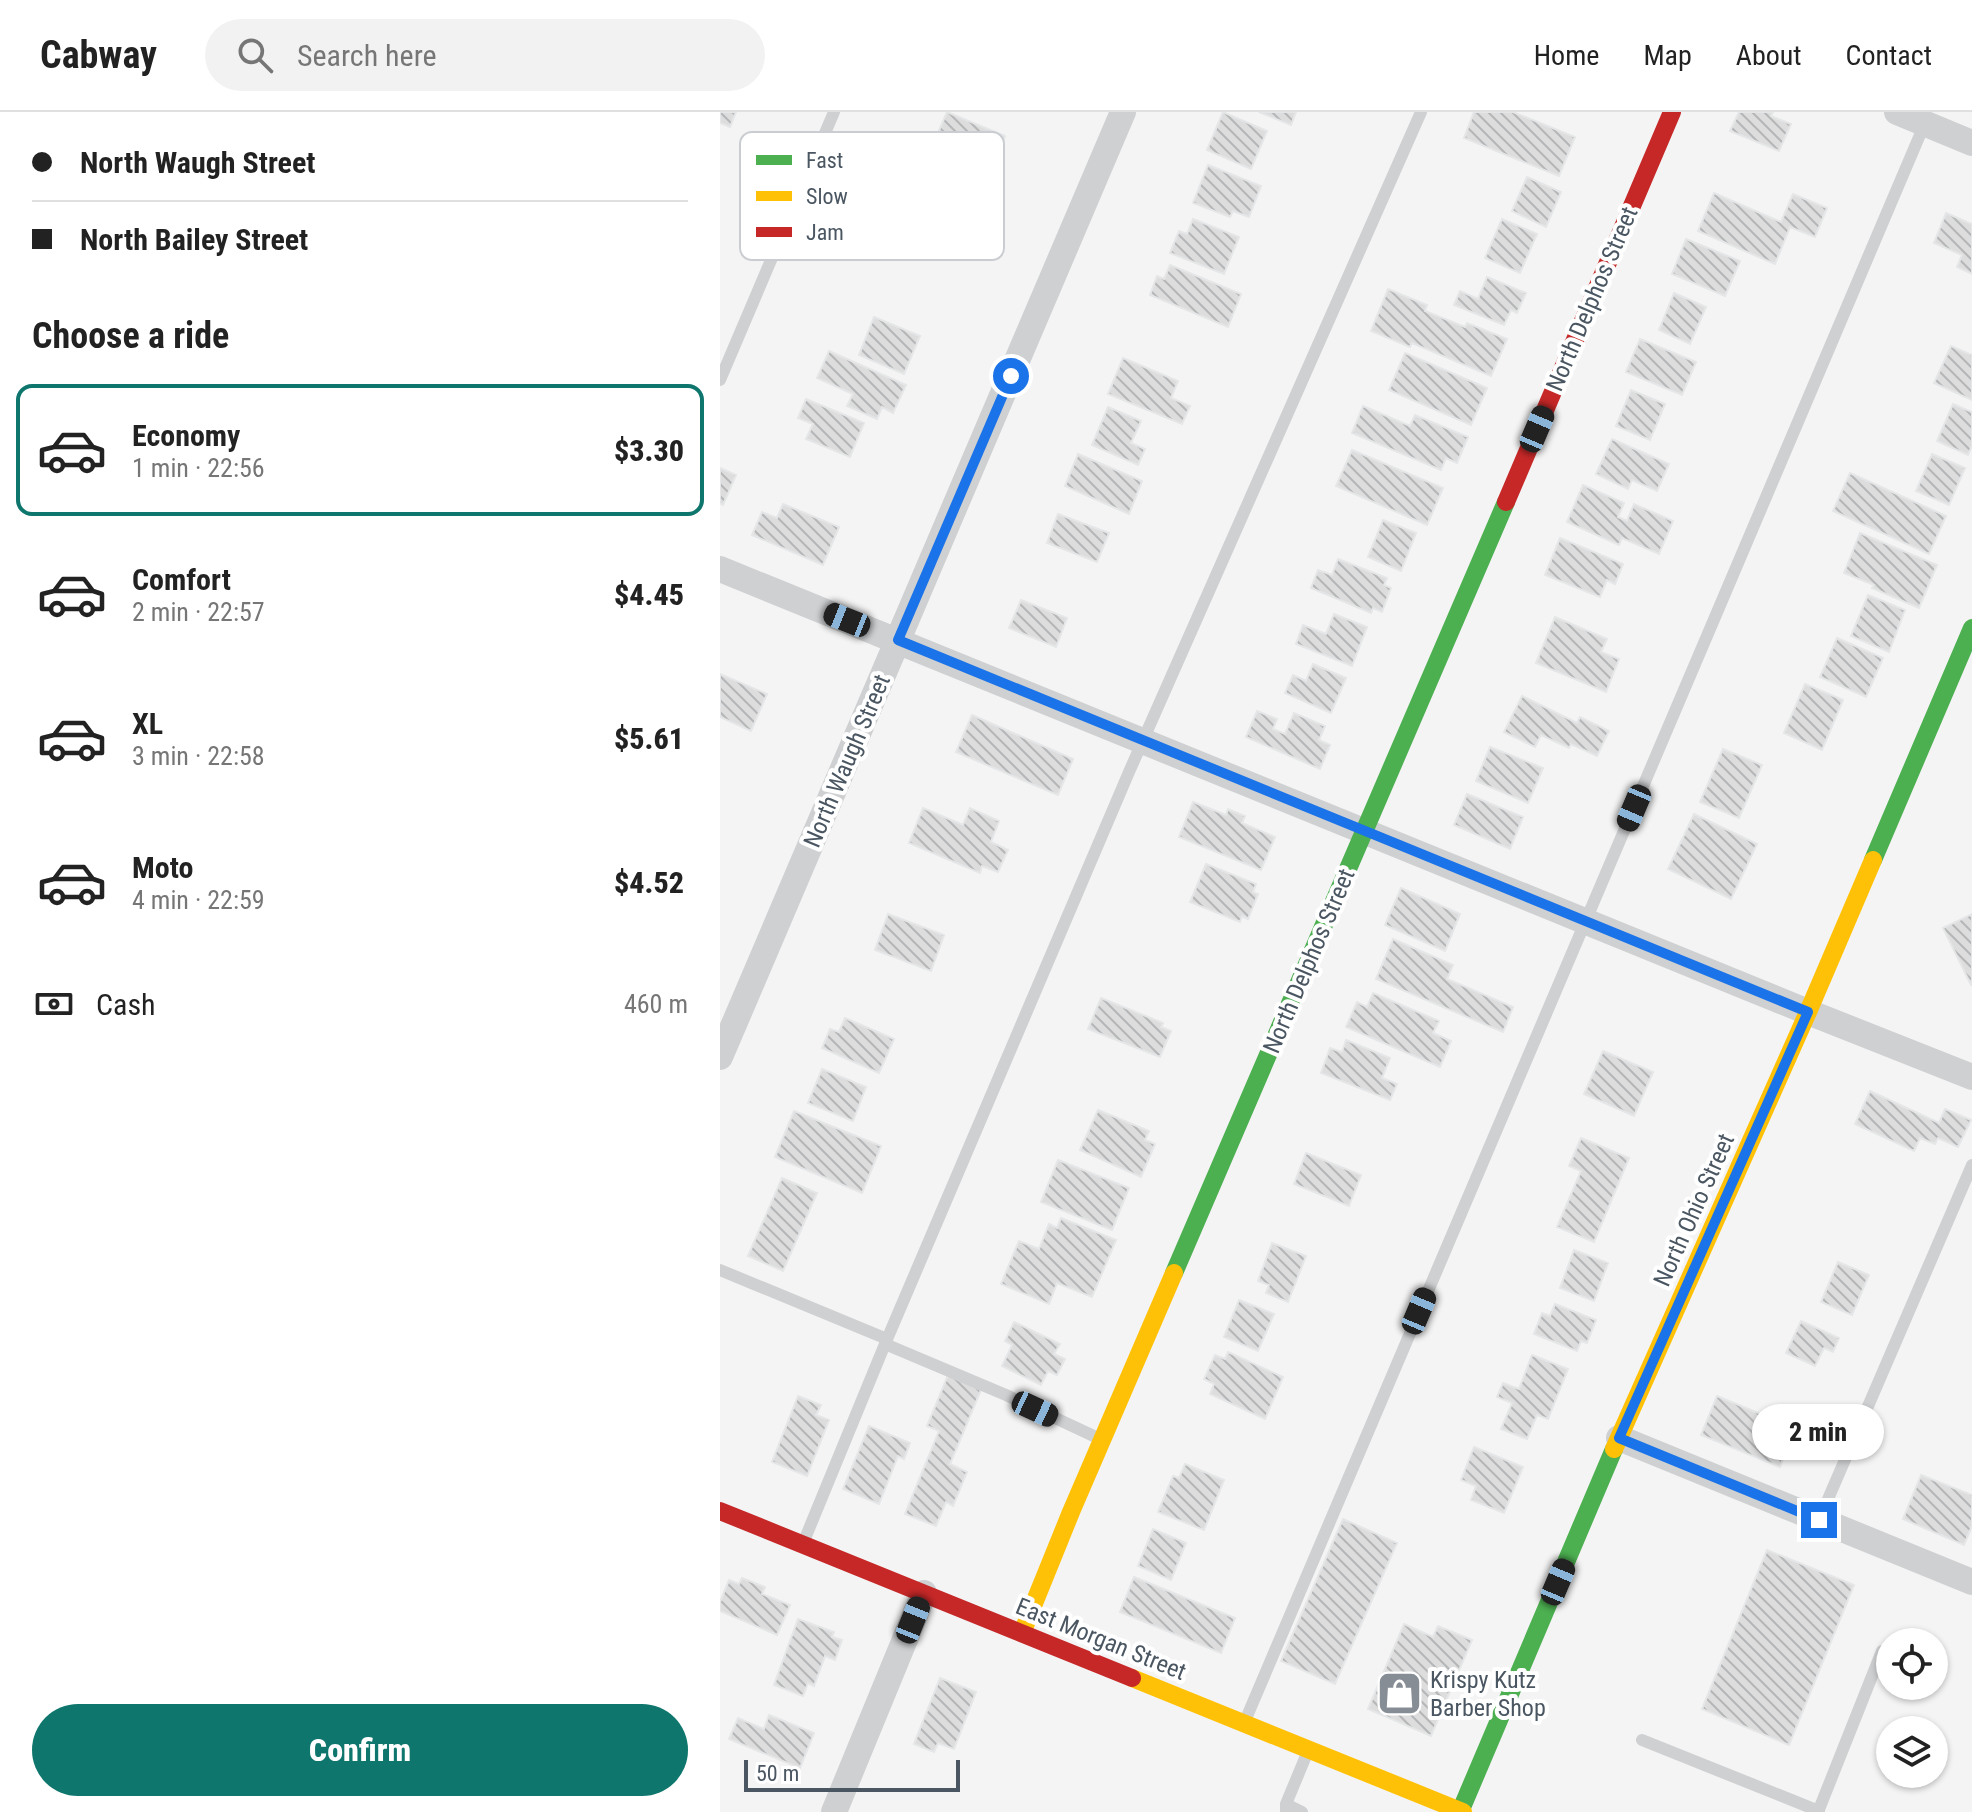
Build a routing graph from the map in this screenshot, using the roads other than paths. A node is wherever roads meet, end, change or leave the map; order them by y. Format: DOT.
graph roads {
  1 [pos="834,112"];
  2 [pos="1123,112"];
  3 [pos="1421,112"];
  4 [pos="1672,112"];
  5 [pos="1897,112"];
  6 [pos="1925,123"];
  7 [pos="825,132"];
  8 [pos="1972,143"];
  9 [pos="771,260"];
  10 [pos="720,380"];
  11 [pos="720,569"];
  12 [pos="1972,628"];
  13 [pos="898,640"];
  14 [pos="1144,742"];
  15 [pos="1365,832"];
  16 [pos="1585,922"];
  17 [pos="1808,1012"];
  18 [pos="720,1057"];
  19 [pos="1972,1077"];
  20 [pos="1972,1165"];
  21 [pos="720,1270"];
  22 [pos="886,1341"];
  23 [pos="1619,1438"];
  24 [pos="1102,1440"];
  25 [pos="720,1511"];
  26 [pos="1819,1520"];
  27 [pos="802,1544"];
  28 [pos="1972,1582"];
  29 [pos="924,1593"];
  30 [pos="1022,1633"];
  31 [pos="1876,1666"];
  32 [pos="1244,1723"];
  33 [pos="1642,1740"];
  34 [pos="1308,1749"];
  35 [pos="1286,1808"];
  36 [pos="834,1812"];
  37 [pos="1302,1812"];
  38 [pos="1461,1812"];
  39 [pos="1818,1812"];
  1 -- 7 [label="lane"];
  2 -- 13 [label="street, North Waugh Street"];
  3 -- 14 [label="lane"];
  4 -- 15 [label="street, North Delphos Street"];
  5 -- 6 [label="street"];
  6 -- 8 [label="street"];
  6 -- 16 [label="lane"];
  9 -- 10 [label="lane"];
  11 -- 13 [label="street"];
  12 -- 17 [label="street, North Ohio Street"];
  13 -- 14 [label="street"];
  13 -- 18 [label="street, North Waugh Street"];
  14 -- 15 [label="street"];
  14 -- 22 [label="lane"];
  15 -- 16 [label="street"];
  15 -- 24 [label="street, North Delphos Street"];
  16 -- 17 [label="street"];
  16 -- 32 [label="lane"];
  17 -- 19 [label="street"];
  17 -- 23 [label="street, North Ohio Street"];
  20 -- 26 [label="lane"];
  21 -- 22 [label="lane"];
  22 -- 24 [label="lane"];
  22 -- 27 [label="lane"];
  23 -- 26 [label="street"];
  23 -- 38 [label="street, North Ohio Street"];
  24 -- 30 [label="street, North Delphos Street"];
  25 -- 27 [label="street, East Morgan Street"];
  26 -- 28 [label="street"];
  27 -- 29 [label="street, East Morgan Street"];
  29 -- 30 [label="street, East Morgan Street"];
  29 -- 36 [label="street"];
  30 -- 32 [label="street, East Morgan Street"];
  31 -- 39 [label="lane"];
  32 -- 34 [label="street, East Morgan Street"];
  33 -- 39 [label="lane"];
  34 -- 35 [label="lane"];
  34 -- 38 [label="street, East Morgan Street"];
  35 -- 37 [label="lane"];
}
